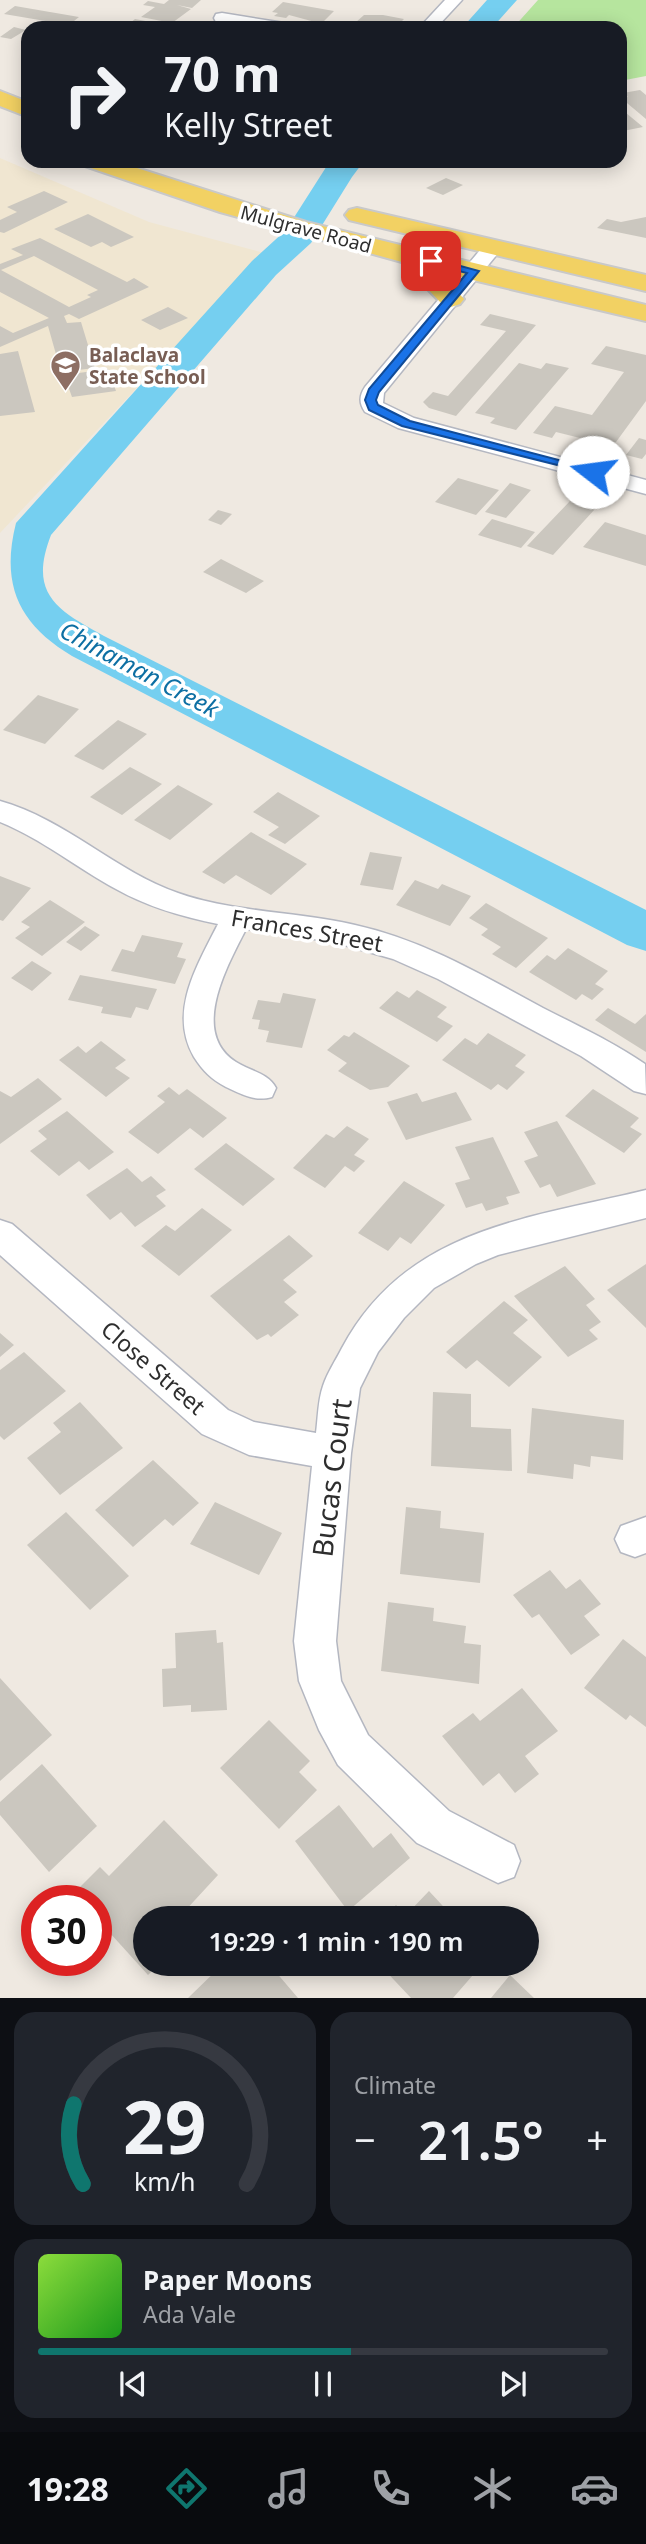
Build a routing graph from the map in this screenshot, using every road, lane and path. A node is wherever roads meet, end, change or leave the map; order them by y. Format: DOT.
graph roads {
  1 [pos="243,0"];
  2 [pos="454,0"];
  3 [pos="218,21"];
  4 [pos="434,21"];
  5 [pos="0,98"];
  6 [pos="21,107"];
  7 [pos="111,168"];
  8 [pos="178,168"];
  9 [pos="226,183"];
  10 [pos="336,210"];
  11 [pos="493,247"];
  12 [pos="410,256"];
  13 [pos="474,271"];
  14 [pos="646,283"];
  15 [pos="452,299"];
  16 [pos="646,313"];
  17 [pos="646,487"];
  18 [pos="0,811"];
  19 [pos="236,918"];
  20 [pos="646,1082"];
  21 [pos="260,1088"];
  22 [pos="646,1203"];
  23 [pos="0,1234"];
  24 [pos="331,1453"];
  25 [pos="498,1861"];
  1 -- 3 [label="street"];
  2 -- 4 [label="street"];
  5 -- 6 [label="main road"];
  7 -- 12 [label="main road, Mulgrave Road"];
  8 -- 9 [label="main road, Mulgrave Road"];
  10 -- 11 [label="main road, Mulgrave Road"];
  11 -- 13 [label="street"];
  11 -- 14 [label="main road, Mulgrave Road"];
  12 -- 13 [label="main road, Mulgrave Road"];
  12 -- 15 [label="main road"];
  13 -- 15 [label="street"];
  13 -- 16 [label="main road, Mulgrave Road"];
  15 -- 17 [label="street"];
  18 -- 19 [label="street, Frances Street"];
  19 -- 20 [label="street, Frances Street"];
  19 -- 21 [label="street"];
  22 -- 24 [label="street, Bucas Court"];
  23 -- 24 [label="street, Close Street"];
  24 -- 25 [label="street, Bucas Court"];
}
